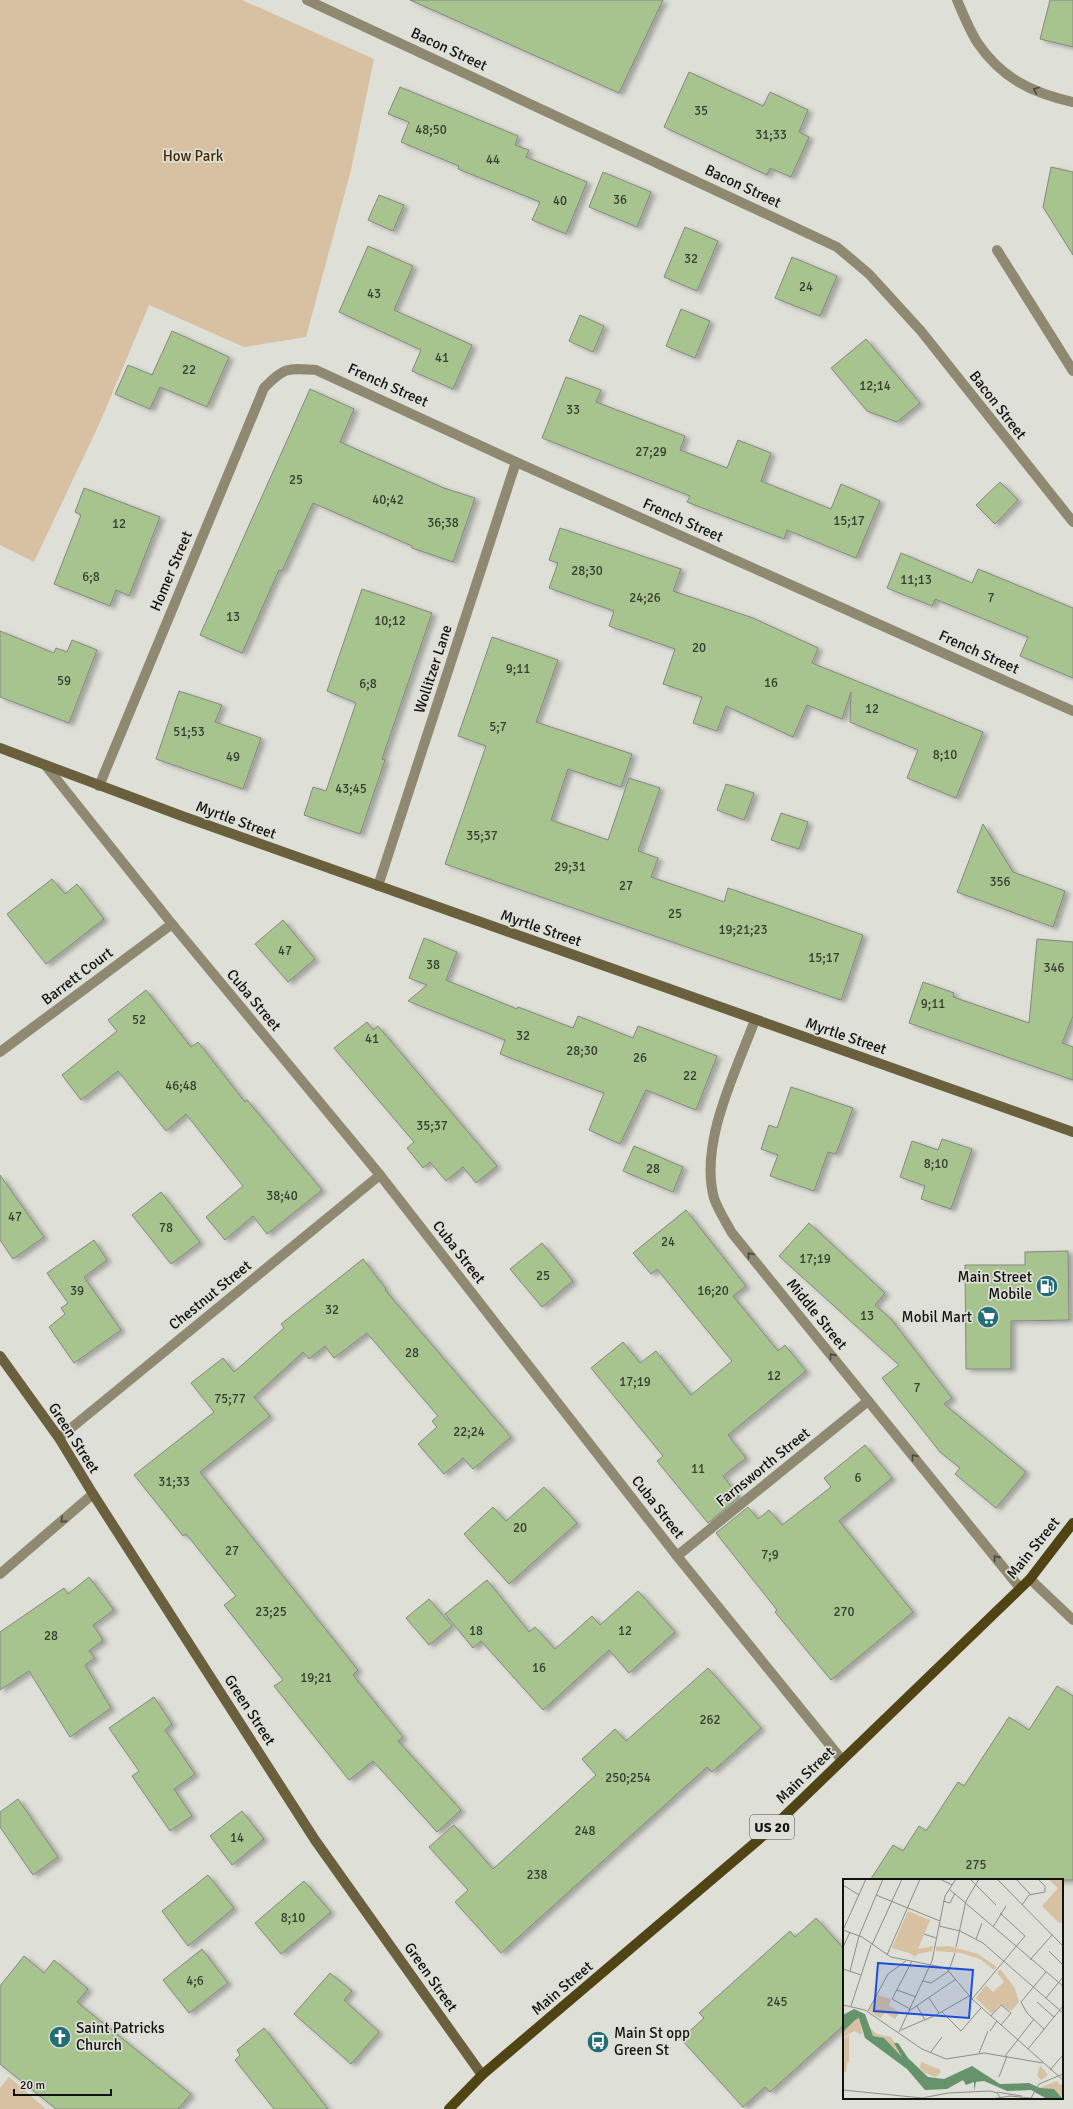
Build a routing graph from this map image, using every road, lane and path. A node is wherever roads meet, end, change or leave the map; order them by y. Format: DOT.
graph roads {
  1 [pos="307,0"];
  2 [pos="957,0"];
  3 [pos="1073,102"];
  4 [pos="997,250"];
  5 [pos="1073,370"];
  6 [pos="278,372"];
  7 [pos="516,462"];
  8 [pos="1073,522"];
  9 [pos="1073,711"];
  10 [pos="0,748"];
  11 [pos="46,766"];
  12 [pos="99,786"];
  13 [pos="378,886"];
  14 [pos="172,924"];
  15 [pos="756,1020"];
  16 [pos="0,1052"];
  17 [pos="1073,1132"];
  18 [pos="380,1175"];
  19 [pos="1,1361"];
  20 [pos="868,1402"];
  21 [pos="59,1438"];
  22 [pos="93,1494"];
  23 [pos="1073,1522"];
  24 [pos="677,1556"];
  25 [pos="0,1574"];
  26 [pos="1030,1579"];
  27 [pos="1020,1588"];
  28 [pos="1073,1620"];
  29 [pos="842,1760"];
  30 [pos="482,2075"];
  31 [pos="449,2109"];
  1 -- 8 [label="street, Bacon Street"];
  3 -- 2 [label="street, one-way"];
  4 -- 5 [label="street"];
  6 -- 7 [label="street, French Street"];
  6 -- 12 [label="street, Homer Street"];
  7 -- 9 [label="street, French Street"];
  7 -- 13 [label="street, Wollitzer Lane"];
  10 -- 11 [label="street, Myrtle Street"];
  11 -- 12 [label="street, Myrtle Street"];
  11 -- 14 [label="street, Cuba Street"];
  12 -- 13 [label="street, Myrtle Street"];
  13 -- 15 [label="street, Myrtle Street"];
  14 -- 16 [label="street, Barrett Court"];
  14 -- 18 [label="street, Cuba Street"];
  15 -- 17 [label="street, Myrtle Street"];
  20 -- 15 [label="street, Middle Street, one-way"];
  18 -- 21 [label="street, Chestnut Street"];
  18 -- 24 [label="street, Cuba Street"];
  19 -- 21 [label="street, Green Street"];
  20 -- 24 [label="street, Farnsworth Street"];
  27 -- 20 [label="street, Middle Street, one-way"];
  21 -- 22 [label="street, Green Street"];
  22 -- 25 [label="street, one-way"];
  22 -- 30 [label="street, Green Street"];
  23 -- 26 [label="main road, Main Street / US 20"];
  24 -- 29 [label="street, Cuba Street"];
  26 -- 27 [label="main road, Main Street / US 20"];
  26 -- 28 [label="street"];
  27 -- 29 [label="main road, Main Street / US 20"];
  29 -- 30 [label="main road, Main Street / US 20"];
  30 -- 31 [label="main road, Main Street / US 20"];
}
